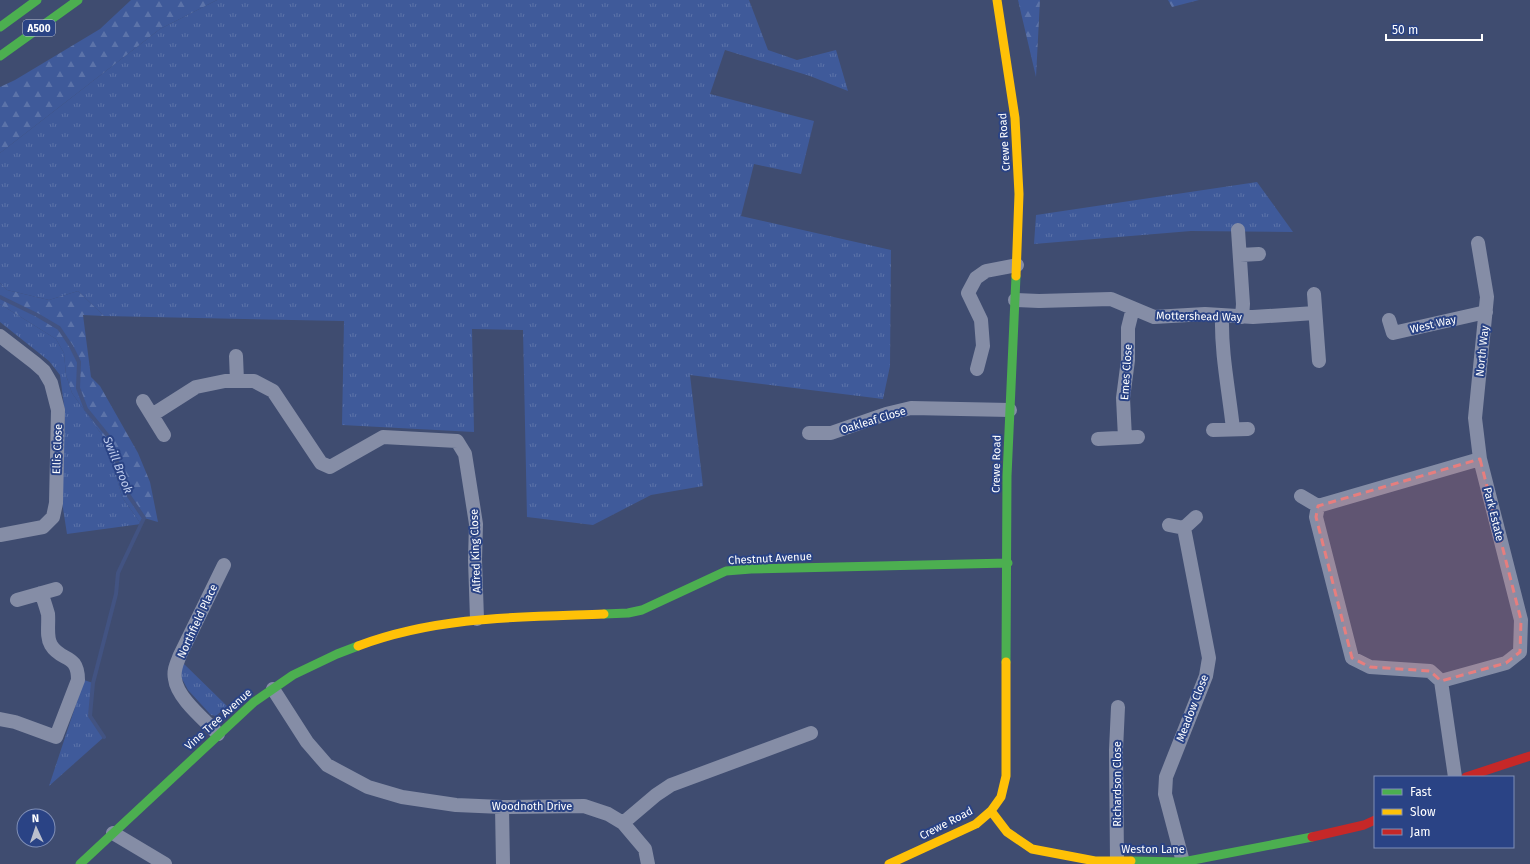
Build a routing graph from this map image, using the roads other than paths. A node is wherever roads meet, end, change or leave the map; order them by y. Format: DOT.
graph roads {
  1 [pos="37,0"];
  2 [pos="78,0"];
  3 [pos="997,0"];
  4 [pos="0,27"];
  5 [pos="0,56"];
  6 [pos="1238,230"];
  7 [pos="1478,243"];
  8 [pos="1240,254"];
  9 [pos="1260,254"];
  10 [pos="1017,265"];
  11 [pos="1314,294"];
  12 [pos="1015,300"];
  13 [pos="1133,308"];
  14 [pos="1486,312"];
  15 [pos="1315,313"];
  16 [pos="1222,316"];
  17 [pos="1242,317"];
  18 [pos="1389,320"];
  19 [pos="5,339"];
  20 [pos="236,356"];
  21 [pos="1319,361"];
  22 [pos="977,369"];
  23 [pos="237,381"];
  24 [pos="143,401"];
  25 [pos="1010,410"];
  26 [pos="152,415"];
  27 [pos="1232,429"];
  28 [pos="1248,429"];
  29 [pos="1213,430"];
  30 [pos="809,433"];
  31 [pos="164,435"];
  32 [pos="1098,439"];
  33 [pos="1480,459"];
  34 [pos="1301,496"];
  35 [pos="1318,506"];
  36 [pos="1196,517"];
  37 [pos="1169,525"];
  38 [pos="1184,528"];
  39 [pos="0,535"];
  40 [pos="1008,563"];
  41 [pos="224,565"];
  42 [pos="56,589"];
  43 [pos="41,593"];
  44 [pos="18,600"];
  45 [pos="477,619"];
  46 [pos="446,623"];
  47 [pos="1441,681"];
  48 [pos="273,689"];
  49 [pos="1118,707"];
  50 [pos="0,719"];
  51 [pos="811,733"];
  52 [pos="218,734"];
  53 [pos="1530,756"];
  54 [pos="1455,776"];
  55 [pos="1469,776"];
  56 [pos="502,807"];
  57 [pos="991,811"];
  58 [pos="1374,820"];
  59 [pos="623,823"];
  60 [pos="113,833"];
  61 [pos="1118,861"];
  62 [pos="1183,862"];
  63 [pos="80,864"];
  64 [pos="165,864"];
  65 [pos="503,864"];
  66 [pos="648,864"];
  67 [pos="889,864"];
  1 -- 4 [label="main road, A500"];
  2 -- 5 [label="main road, A500"];
  3 -- 10 [label="main road, Crewe Road"];
  6 -- 8 [label="street"];
  7 -- 14 [label="street, North Way"];
  8 -- 9 [label="street"];
  8 -- 17 [label="street"];
  10 -- 12 [label="main road, Crewe Road"];
  10 -- 22 [label="street"];
  11 -- 15 [label="street"];
  12 -- 13 [label="street, Mottershead Way"];
  12 -- 25 [label="main road, Crewe Road"];
  13 -- 16 [label="street, Mottershead Way"];
  13 -- 32 [label="street, Emes Close"];
  14 -- 18 [label="street, West Way"];
  14 -- 33 [label="street, North Way"];
  15 -- 17 [label="street, Mottershead Way"];
  15 -- 21 [label="street"];
  16 -- 17 [label="street, Mottershead Way"];
  16 -- 27 [label="street"];
  19 -- 39 [label="street, Ellis Close"];
  20 -- 23 [label="street"];
  23 -- 26 [label="street, Alfred King Close"];
  23 -- 45 [label="street, Alfred King Close"];
  24 -- 26 [label="street"];
  25 -- 30 [label="street, Oakleaf Close"];
  25 -- 40 [label="main road, Crewe Road"];
  26 -- 31 [label="street"];
  27 -- 28 [label="street"];
  27 -- 29 [label="street"];
  33 -- 35 [label="street"];
  33 -- 47 [label="street, Park Estate"];
  34 -- 35 [label="street"];
  35 -- 47 [label="street"];
  36 -- 38 [label="street"];
  37 -- 38 [label="street"];
  38 -- 62 [label="street, Meadow Close"];
  40 -- 45 [label="main road, Chestnut Avenue"];
  40 -- 57 [label="main road, Crewe Road"];
  41 -- 52 [label="street, Northfield Place"];
  42 -- 43 [label="street"];
  43 -- 44 [label="street"];
  43 -- 50 [label="street"];
  45 -- 46 [label="main road, Chestnut Avenue"];
  46 -- 48 [label="main road, Vine Tree Avenue"];
  47 -- 54 [label="street"];
  48 -- 52 [label="main road, Vine Tree Avenue"];
  48 -- 56 [label="street, Woodnoth Drive"];
  49 -- 61 [label="street, Richardson Close"];
  51 -- 59 [label="street"];
  52 -- 60 [label="main road, Vine Tree Avenue"];
  53 -- 55 [label="main road"];
  56 -- 59 [label="street, Woodnoth Drive"];
  56 -- 65 [label="street"];
  57 -- 61 [label="main road, Weston Lane"];
  57 -- 67 [label="main road, Crewe Road"];
  58 -- 62 [label="main road, Weston Lane"];
  59 -- 66 [label="street"];
  60 -- 63 [label="main road, Vine Tree Avenue"];
  60 -- 64 [label="street"];
  61 -- 62 [label="main road, Weston Lane"];
}
